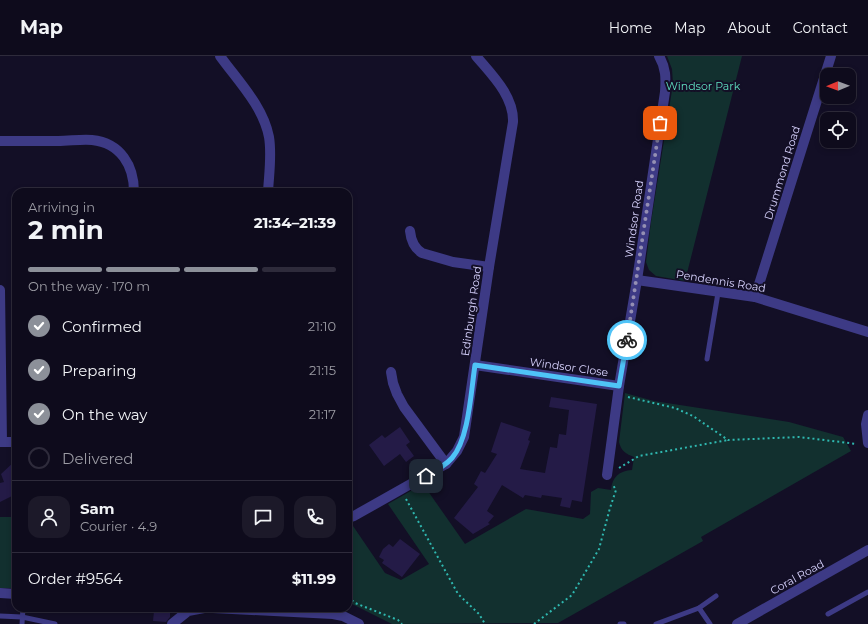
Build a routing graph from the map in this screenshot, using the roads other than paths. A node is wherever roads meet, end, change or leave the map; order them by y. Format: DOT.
graph roads {
  1 [pos="220,56"];
  2 [pos="476,56"];
  3 [pos="659,56"];
  4 [pos="831,56"];
  5 [pos="0,141"];
  6 [pos="134,188"];
  7 [pos="268,188"];
  8 [pos="410,231"];
  9 [pos="489,267"];
  10 [pos="637,280"];
  11 [pos="0,290"];
  12 [pos="718,292"];
  13 [pos="755,297"];
  14 [pos="868,332"];
  15 [pos="708,359"];
  16 [pos="475,365"];
  17 [pos="391,372"];
  18 [pos="619,390"];
  19 [pos="868,415"];
  20 [pos="1,442"];
  21 [pos="12,442"];
  22 [pos="868,442"];
  23 [pos="446,464"];
  24 [pos="607,475"];
  25 [pos="352,517"];
  26 [pos="868,550"];
  27 [pos="868,592"];
  28 [pos="0,593"];
  29 [pos="12,594"];
  30 [pos="716,596"];
  31 [pos="699,608"];
  32 [pos="23,612"];
  33 [pos="184,612"];
  34 [pos="293,612"];
  35 [pos="828,614"];
  36 [pos="0,616"];
  37 [pos="22,617"];
  38 [pos="22,624"];
  39 [pos="55,624"];
  40 [pos="172,624"];
  41 [pos="359,624"];
  42 [pos="620,624"];
  43 [pos="624,624"];
  44 [pos="656,624"];
  45 [pos="710,624"];
  46 [pos="737,624"];
  1 -- 7 [label="street"];
  2 -- 9 [label="street, Edinburgh Road"];
  3 -- 10 [label="street, Windsor Road"];
  4 -- 13 [label="street, Drummond Road"];
  5 -- 6 [label="street"];
  8 -- 9 [label="street"];
  9 -- 16 [label="street, Edinburgh Road"];
  10 -- 12 [label="street, Pendennis Road"];
  10 -- 18 [label="street, Windsor Road"];
  11 -- 20 [label="street"];
  12 -- 13 [label="street, Pendennis Road"];
  12 -- 15 [label="lane"];
  13 -- 14 [label="street, Pendennis Road"];
  16 -- 18 [label="street, Windsor Close"];
  16 -- 23 [label="street, Edinburgh Road"];
  17 -- 23 [label="street"];
  18 -- 24 [label="street"];
  19 -- 22 [label="street"];
  20 -- 21 [label="street"];
  23 -- 25 [label="street, Edinburgh Road"];
  26 -- 46 [label="street, Coral Road"];
  27 -- 35 [label="lane"];
  28 -- 29 [label="street"];
  30 -- 31 [label="lane"];
  31 -- 44 [label="lane"];
  31 -- 45 [label="lane"];
  32 -- 37 [label="lane"];
  33 -- 40 [label="street"];
  34 -- 41 [label="street"];
  36 -- 37 [label="lane"];
  37 -- 38 [label="lane"];
  37 -- 39 [label="lane"];
  42 -- 43 [label="lane"];
}
